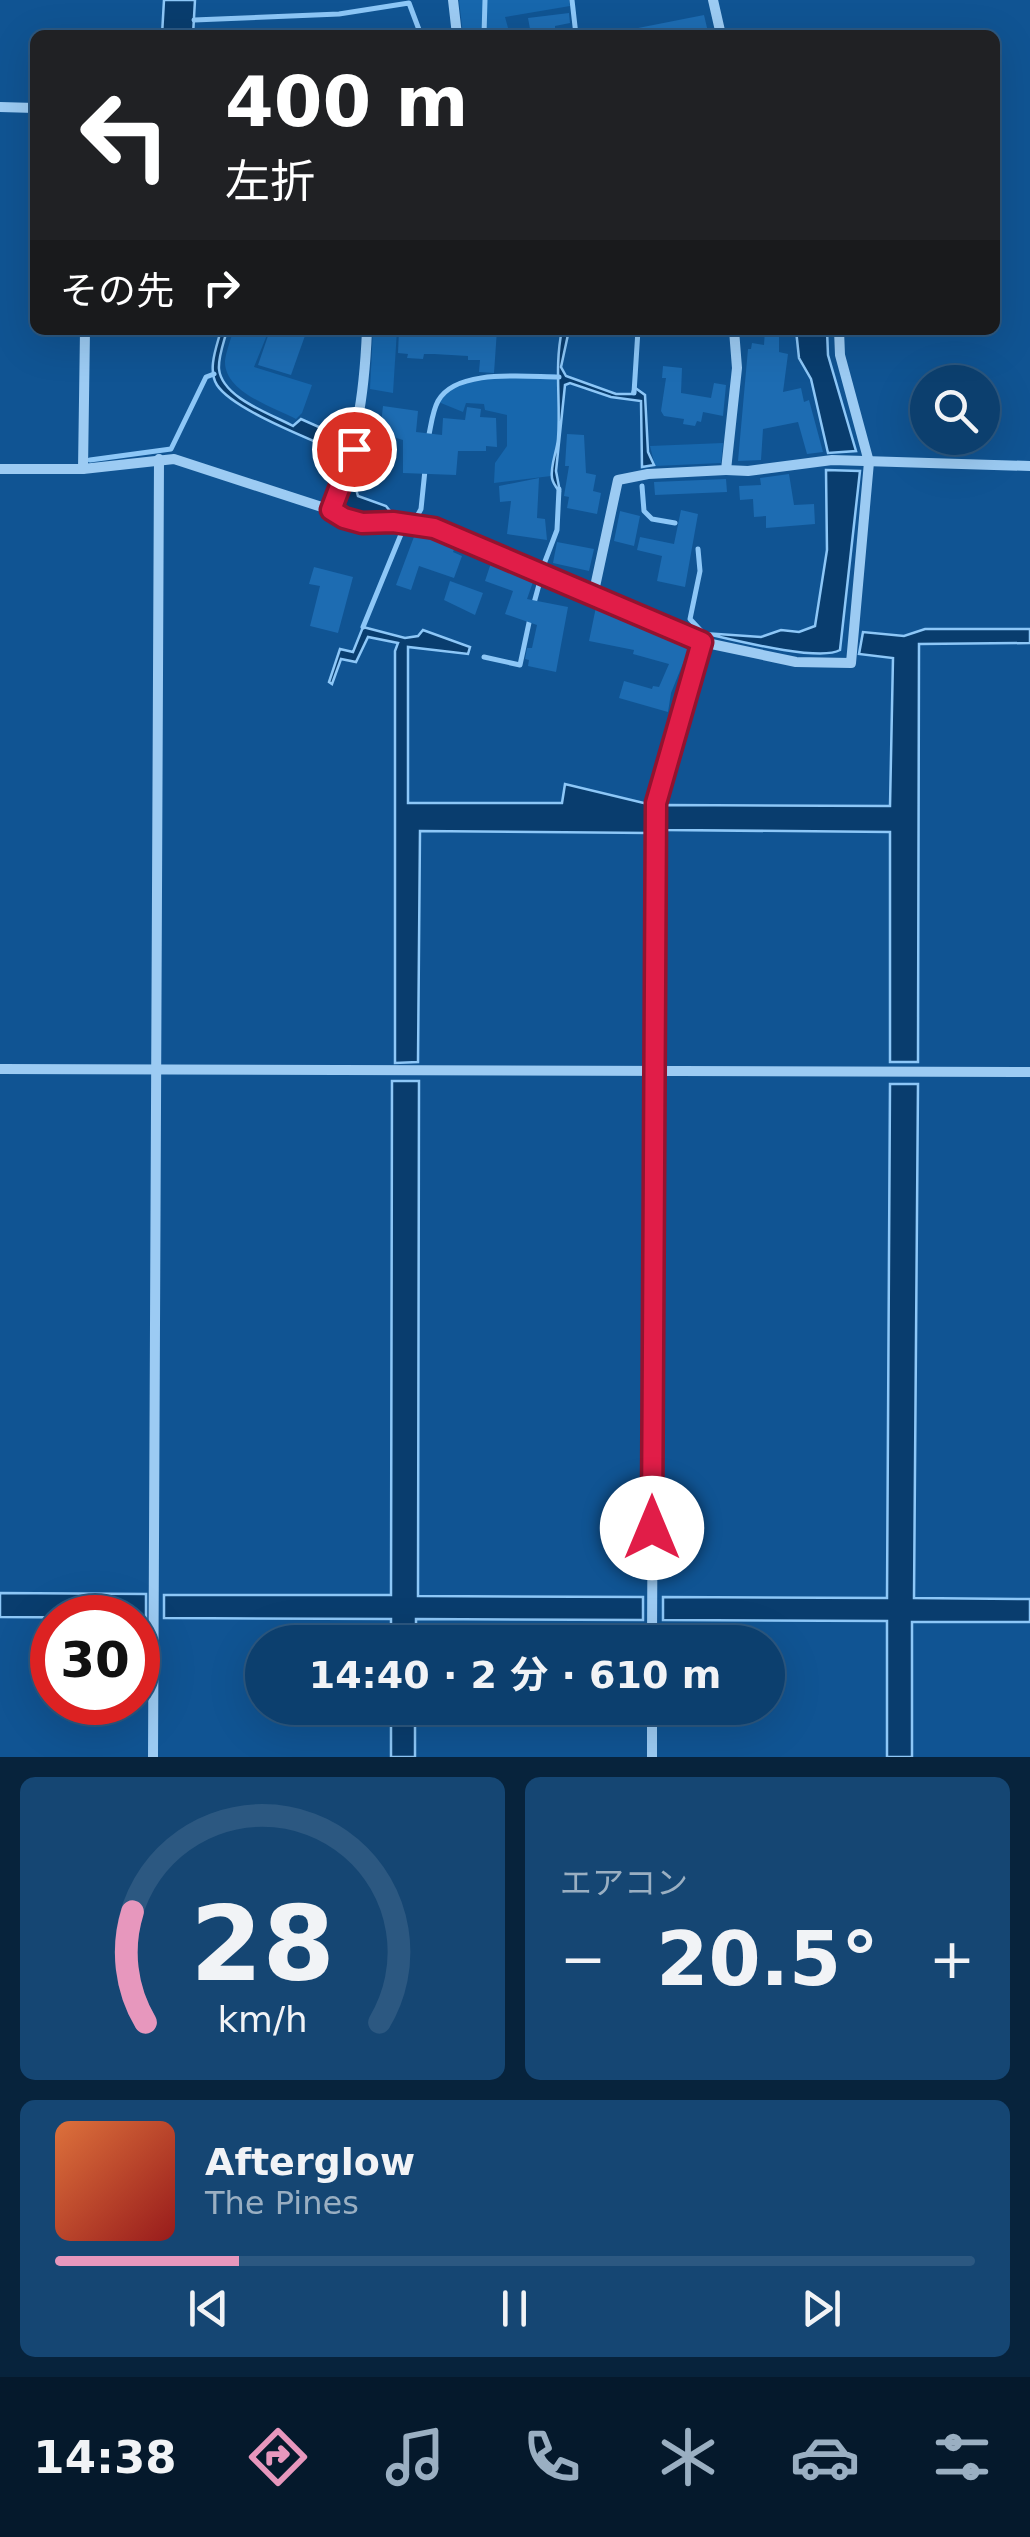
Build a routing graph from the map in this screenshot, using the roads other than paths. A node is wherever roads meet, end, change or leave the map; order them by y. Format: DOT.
graph roads {
  1 [pos="453,0"];
  2 [pos="712,0"];
  3 [pos="456,30"];
  4 [pos="720,30"];
  5 [pos="0,107"];
  6 [pos="30,108"];
  7 [pos="85,335"];
  8 [pos="366,335"];
  9 [pos="734,335"];
  10 [pos="838,335"];
  11 [pos="159,459"];
  12 [pos="869,462"];
  13 [pos="1030,466"];
  14 [pos="0,468"];
  15 [pos="83,469"];
  16 [pos="726,470"];
  17 [pos="331,510"];
  18 [pos="592,596"];
  19 [pos="702,642"];
  20 [pos="0,1069"];
  21 [pos="156,1070"];
  22 [pos="654,1070"];
  23 [pos="1030,1072"];
  24 [pos="652,1625"];
  25 [pos="652,1725"];
  26 [pos="153,1757"];
  27 [pos="652,1757"];
  1 -- 3 [label="street"];
  2 -- 4 [label="street"];
  5 -- 6 [label="street"];
  7 -- 15 [label="street"];
  8 -- 17 [label="street"];
  9 -- 16 [label="street"];
  10 -- 12 [label="street"];
  11 -- 15 [label="street"];
  11 -- 17 [label="street"];
  11 -- 21 [label="street"];
  12 -- 13 [label="street"];
  12 -- 16 [label="street"];
  12 -- 19 [label="street"];
  14 -- 15 [label="street"];
  16 -- 18 [label="street"];
  17 -- 18 [label="street"];
  18 -- 19 [label="street"];
  19 -- 22 [label="street"];
  20 -- 21 [label="street"];
  21 -- 22 [label="street"];
  21 -- 26 [label="street"];
  22 -- 23 [label="street"];
  22 -- 24 [label="street"];
  25 -- 27 [label="street"];
}
